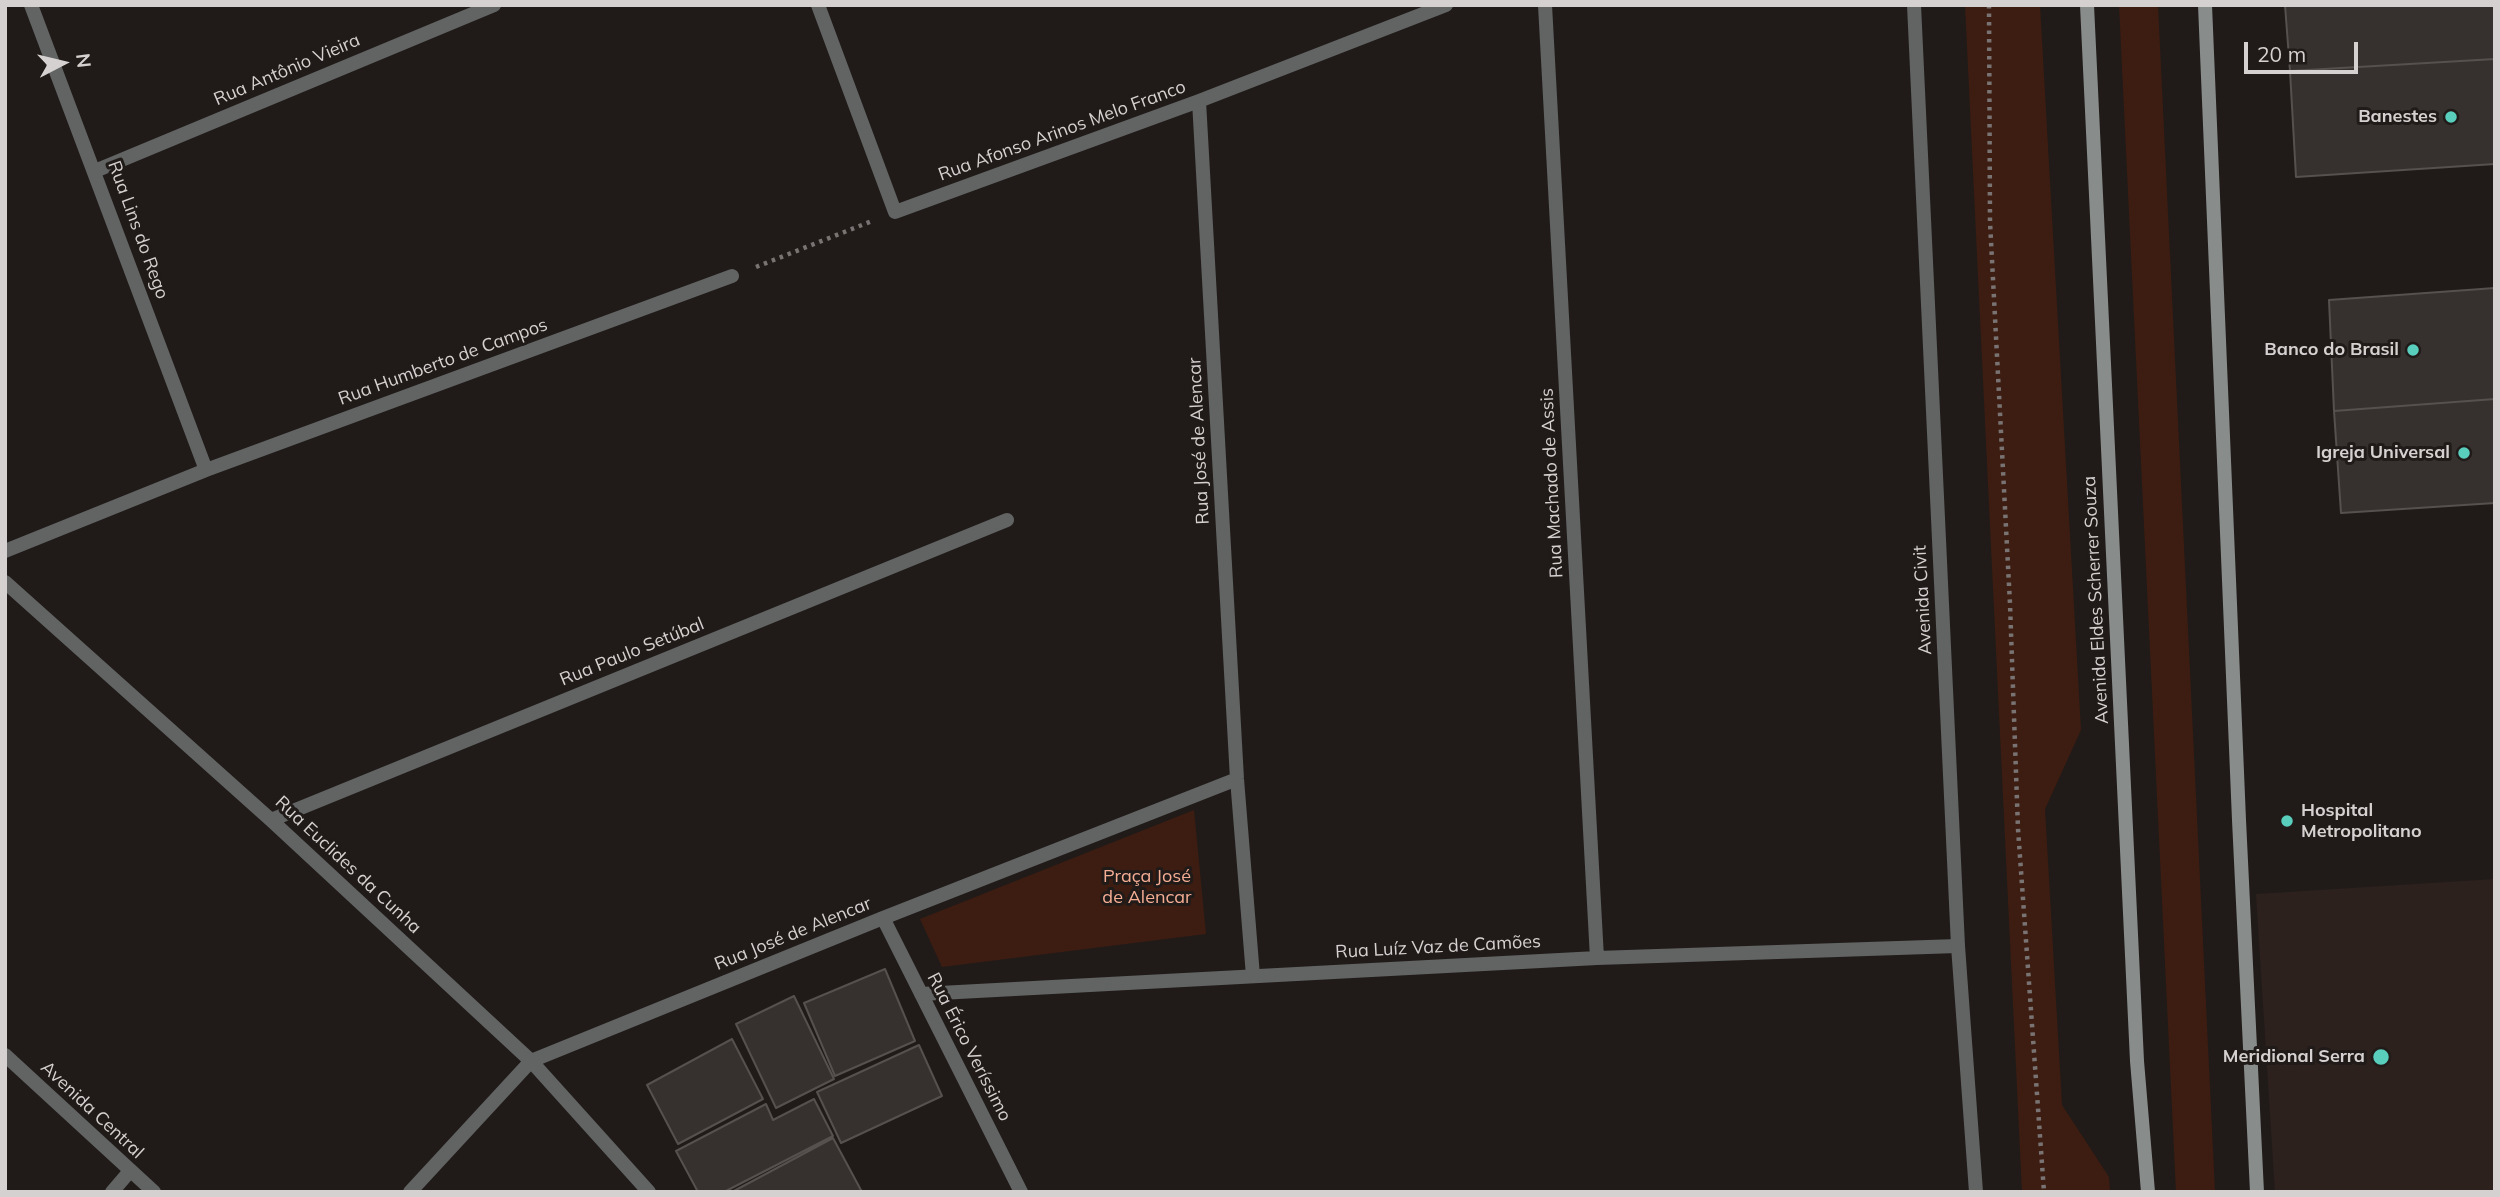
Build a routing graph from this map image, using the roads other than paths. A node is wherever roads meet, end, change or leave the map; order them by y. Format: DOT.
graph roads {
  1 [pos="31,5"];
  2 [pos="494,5"];
  3 [pos="818,5"];
  4 [pos="1446,5"];
  5 [pos="1545,5"];
  6 [pos="1914,5"];
  7 [pos="2087,5"];
  8 [pos="2205,5"];
  9 [pos="1199,101"];
  10 [pos="95,171"];
  11 [pos="732,276"];
  12 [pos="206,470"];
  13 [pos="1007,520"];
  14 [pos="5,551"];
  15 [pos="5,582"];
  16 [pos="1237,779"];
  17 [pos="271,820"];
  18 [pos="883,918"];
  19 [pos="1958,946"];
  20 [pos="1597,958"];
  21 [pos="1253,975"];
  22 [pos="921,994"];
  23 [pos="5,1055"];
  24 [pos="531,1061"];
  25 [pos="130,1171"];
  26 [pos="112,1192"];
  27 [pos="154,1192"];
  28 [pos="410,1192"];
  29 [pos="649,1192"];
  30 [pos="1021,1192"];
  31 [pos="1976,1192"];
  32 [pos="2148,1192"];
  33 [pos="2257,1192"];
  1 -- 10 [label="street, Rua Lins do Rego"];
  2 -- 10 [label="street, Rua Antônio Vieira"];
  3 -- 9 [label="street, Rua Afonso Arinos Melo Franco"];
  4 -- 9 [label="street, Rua Afonso Arinos Melo Franco"];
  5 -- 20 [label="street, Rua Machado de Assis"];
  6 -- 19 [label="street, Avenida Civit"];
  7 -- 32 [label="main road, Avenida Eldes Scherrer Souza"];
  8 -- 33 [label="main road"];
  9 -- 16 [label="street, Rua José de Alencar"];
  10 -- 12 [label="street, Rua Lins do Rego"];
  11 -- 12 [label="street, Rua Humberto de Campos"];
  12 -- 14 [label="street, Rua Humberto de Campos"];
  13 -- 17 [label="street, Rua Paulo Setúbal"];
  15 -- 17 [label="street, Rua Euclides da Cunha"];
  16 -- 18 [label="street, Rua José de Alencar"];
  16 -- 21 [label="street, Rua José de Alencar"];
  17 -- 24 [label="street, Rua Euclides da Cunha"];
  18 -- 22 [label="street, Rua Érico Veríssimo"];
  18 -- 24 [label="street, Rua José de Alencar"];
  19 -- 20 [label="street, Rua Luíz Vaz de Camões"];
  19 -- 31 [label="street, Avenida Civit"];
  20 -- 21 [label="street, Rua Luíz Vaz de Camões"];
  21 -- 22 [label="street, Rua Luíz Vaz de Camões"];
  22 -- 30 [label="street, Rua Érico Veríssimo"];
  23 -- 25 [label="street, Avenida Central"];
  24 -- 28 [label="street, Rua José de Alencar"];
  24 -- 29 [label="street, Rua Euclides da Cunha"];
  25 -- 26 [label="street"];
  25 -- 27 [label="street, Avenida Central"];
}
